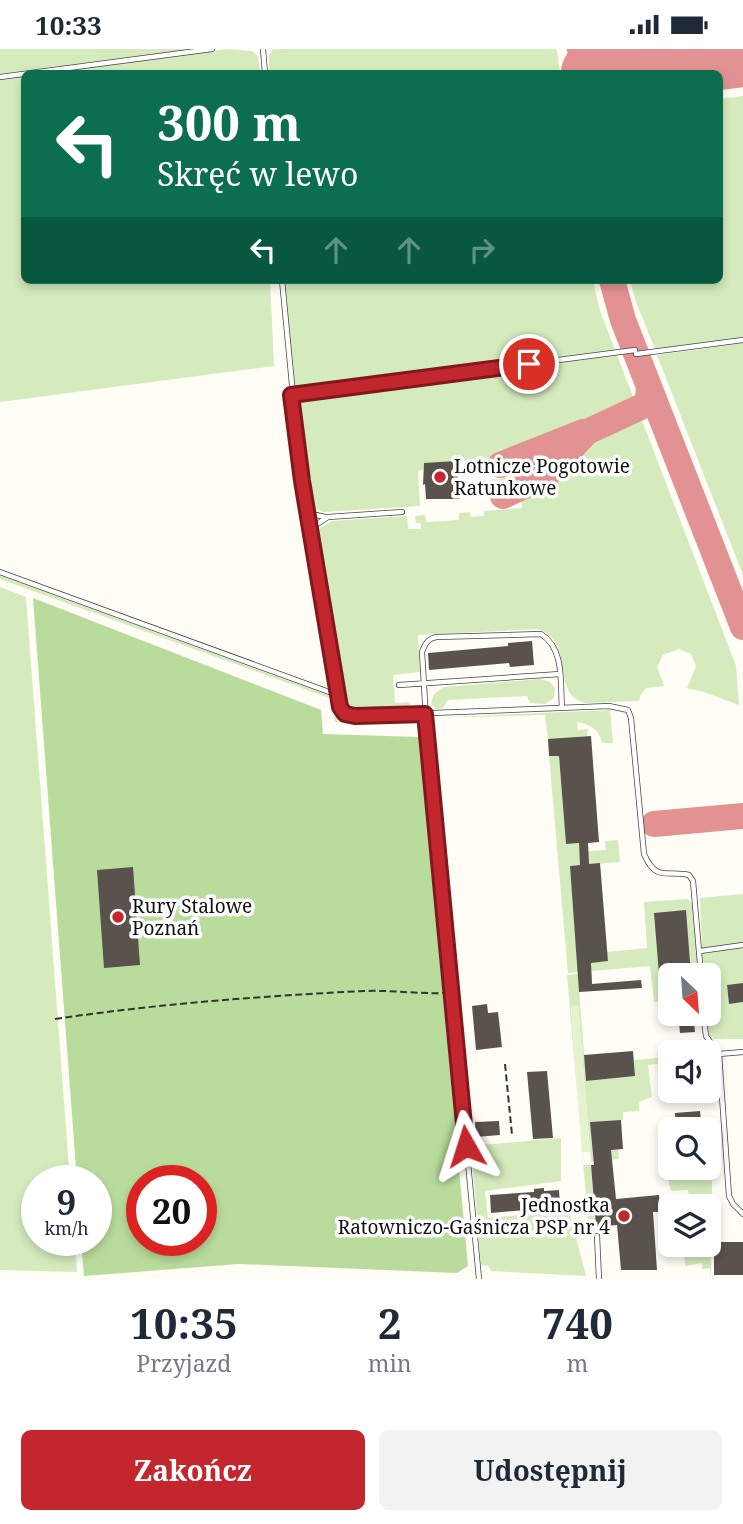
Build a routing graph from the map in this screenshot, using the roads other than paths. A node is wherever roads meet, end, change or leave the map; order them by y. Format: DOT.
graph roads {
  1 [pos="212,49"];
  2 [pos="263,49"];
  3 [pos="53,70"];
  4 [pos="265,70"];
  5 [pos="21,74"];
  6 [pos="0,77"];
  7 [pos="282,284"];
  8 [pos="743,339"];
  9 [pos="291,395"];
  10 [pos="307,509"];
  11 [pos="402,512"];
  12 [pos="328,517"];
  13 [pos="311,529"];
  14 [pos="0,572"];
  15 [pos="559,674"];
  16 [pos="423,684"];
  17 [pos="399,685"];
  18 [pos="338,692"];
  19 [pos="562,708"];
  20 [pos="425,714"];
  21 [pos="743,945"];
  22 [pos="699,951"];
  23 [pos="700,963"];
  24 [pos="743,1052"];
  25 [pos="721,1054"];
  26 [pos="721,1082"];
  27 [pos="743,1214"];
  28 [pos="597,1236"];
  29 [pos="479,1279"];
  30 [pos="599,1279"];
  1 -- 3 [label="lane"];
  2 -- 4 [label="lane"];
  5 -- 6 [label="lane"];
  7 -- 9 [label="lane"];
  8 -- 9 [label="lane"];
  9 -- 10 [label="lane"];
  10 -- 12 [label="lane"];
  10 -- 13 [label="lane"];
  11 -- 12 [label="lane"];
  12 -- 13 [label="lane"];
  13 -- 18 [label="lane"];
  14 -- 18 [label="lane"];
  15 -- 16 [label="lane"];
  15 -- 16 [label="lane"];
  15 -- 19 [label="lane"];
  16 -- 17 [label="lane"];
  16 -- 20 [label="lane"];
  18 -- 20 [label="lane"];
  19 -- 20 [label="lane"];
  19 -- 22 [label="lane"];
  20 -- 29 [label="lane"];
  21 -- 22 [label="lane"];
  22 -- 23 [label="lane"];
  24 -- 25 [label="lane"];
  26 -- 27 [label="lane"];
  28 -- 30 [label="lane"];
}
